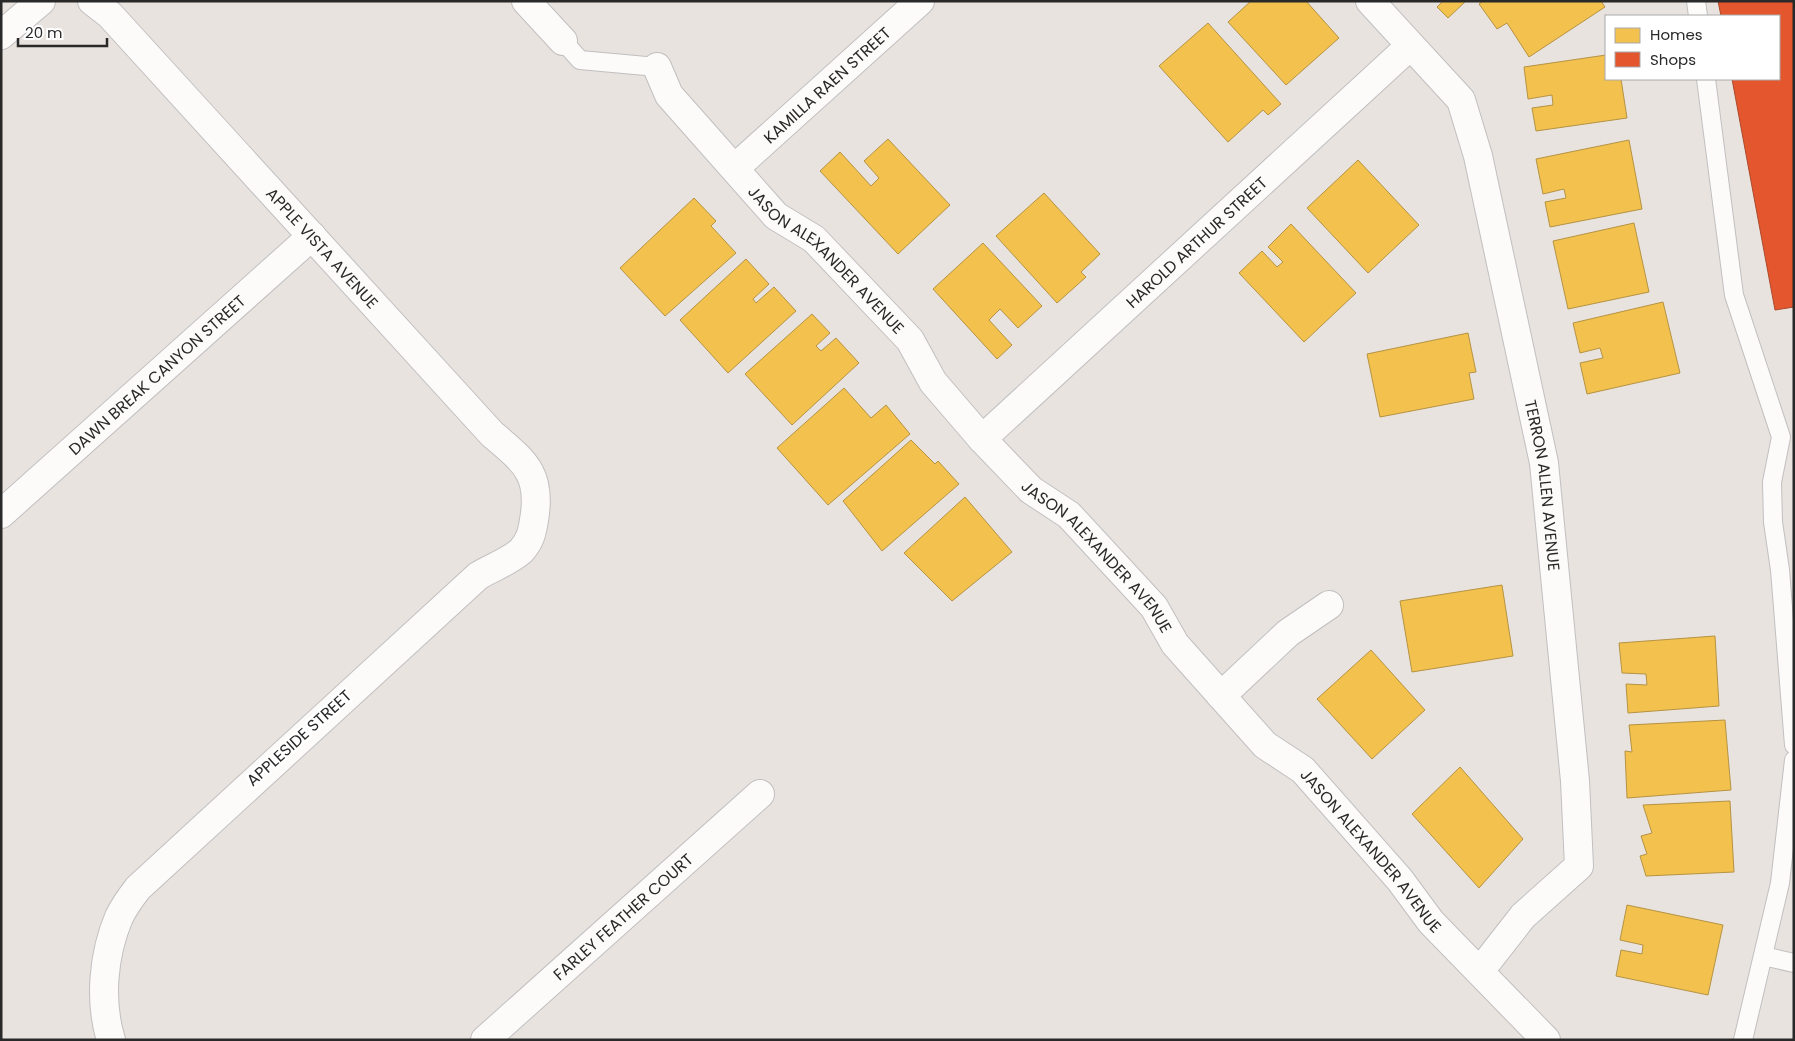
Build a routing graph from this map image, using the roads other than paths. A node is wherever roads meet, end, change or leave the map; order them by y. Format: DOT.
graph roads {
  1 [pos="41,1"];
  2 [pos="92,1"];
  3 [pos="526,1"];
  4 [pos="920,1"];
  5 [pos="1370,1"];
  6 [pos="1696,1"];
  7 [pos="1698,15"];
  8 [pos="1,35"];
  9 [pos="562,41"];
  10 [pos="1410,46"];
  11 [pos="657,67"];
  12 [pos="1706,80"];
  13 [pos="735,168"];
  14 [pos="312,236"];
  15 [pos="982,439"];
  16 [pos="537,502"];
  17 [pos="1,514"];
  18 [pos="1329,605"];
  19 [pos="1792,690"];
  20 [pos="1221,696"];
  21 [pos="1794,745"];
  22 [pos="1794,760"];
  23 [pos="760,794"];
  24 [pos="1787,884"];
  25 [pos="1763,956"];
  26 [pos="1794,963"];
  27 [pos="1480,972"];
  28 [pos="111,1040"];
  29 [pos="485,1040"];
  30 [pos="1546,1040"];
  31 [pos="1743,1040"];
  1 -- 8 [label="street"];
  2 -- 14 [label="street, APPLE VISTA AVENUE"];
  3 -- 9 [label="street"];
  4 -- 13 [label="street, KAMILLA RAEN STREET"];
  5 -- 10 [label="street, TERRON ALLEN AVENUE"];
  6 -- 7 [label="lane"];
  9 -- 11 [label="lane"];
  10 -- 15 [label="street, HAROLD ARTHUR STREET"];
  10 -- 27 [label="street, TERRON ALLEN AVENUE"];
  11 -- 13 [label="street, JASON ALEXANDER AVENUE"];
  12 -- 19 [label="lane"];
  13 -- 15 [label="street, JASON ALEXANDER AVENUE"];
  14 -- 16 [label="street, APPLE VISTA AVENUE"];
  14 -- 17 [label="street, DAWN BREAK CANYON STREET"];
  15 -- 20 [label="street, JASON ALEXANDER AVENUE"];
  16 -- 28 [label="street, APPLESIDE STREET"];
  18 -- 20 [label="street"];
  19 -- 21 [label="lane"];
  20 -- 27 [label="street, JASON ALEXANDER AVENUE"];
  22 -- 24 [label="lane"];
  23 -- 29 [label="street, FARLEY FEATHER COURT"];
  24 -- 25 [label="lane"];
  25 -- 26 [label="lane"];
  25 -- 31 [label="lane"];
  27 -- 30 [label="street, JASON ALEXANDER AVENUE"];
}
